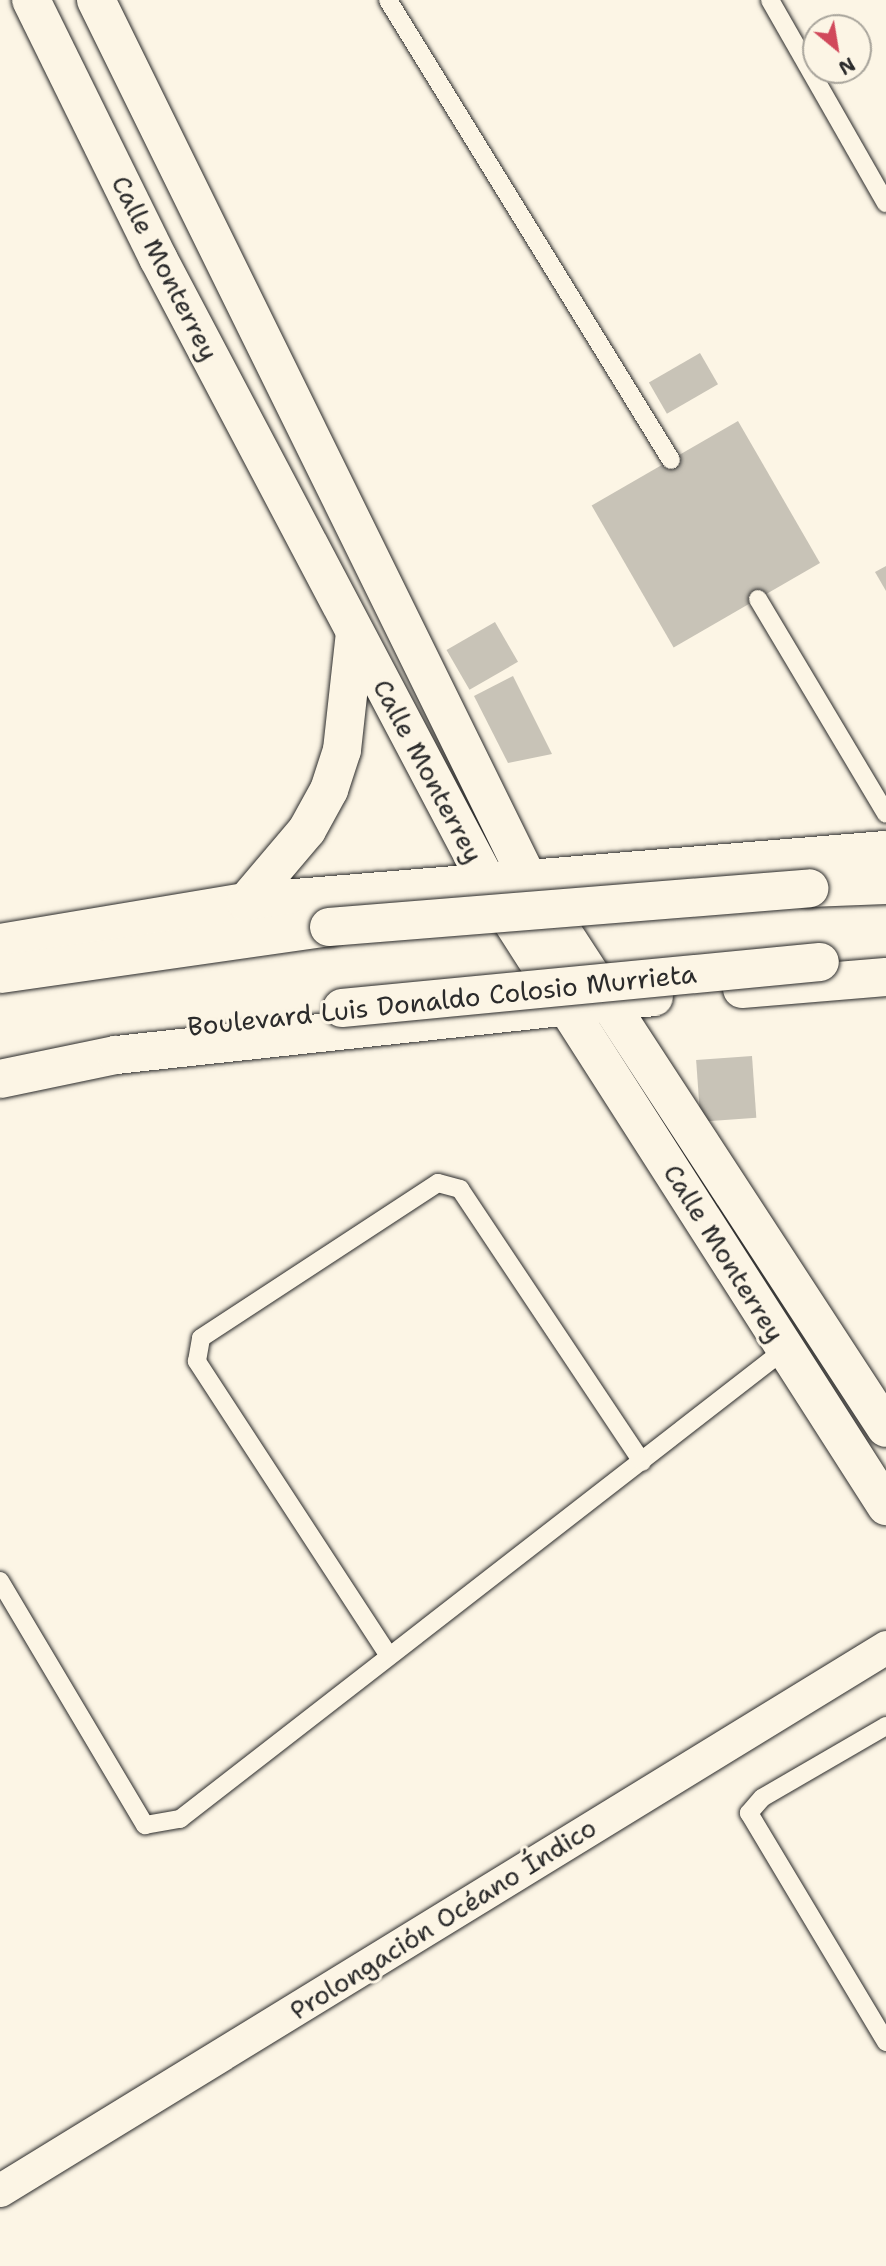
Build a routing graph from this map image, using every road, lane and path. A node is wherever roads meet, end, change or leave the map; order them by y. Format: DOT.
graph roads {
  1 [pos="31,0"];
  2 [pos="96,0"];
  3 [pos="388,0"];
  4 [pos="770,0"];
  5 [pos="886,202"];
  6 [pos="671,460"];
  7 [pos="758,599"];
  8 [pos="355,633"];
  9 [pos="886,814"];
  10 [pos="886,850"];
  11 [pos="528,879"];
  12 [pos="487,882"];
  13 [pos="886,885"];
  14 [pos="246,902"];
  15 [pos="0,943"];
  16 [pos="886,957"];
  17 [pos="0,974"];
  18 [pos="886,976"];
  19 [pos="608,1002"];
  20 [pos="570,1004"];
  21 [pos="0,1055"];
  22 [pos="0,1079"];
  23 [pos="784,1350"];
  24 [pos="886,1428"];
  25 [pos="642,1462"];
  26 [pos="886,1506"];
  27 [pos="0,1581"];
  28 [pos="886,1647"];
  29 [pos="389,1656"];
  30 [pos="886,1726"];
  31 [pos="886,2042"];
  32 [pos="0,2190"];
  1 -- 8 [label="main road, Calle Monterrey"];
  2 -- 11 [label="main road, Calle Monterrey"];
  3 -- 6 [label="lane"];
  4 -- 5 [label="lane"];
  7 -- 9 [label="lane"];
  8 -- 12 [label="main road, Calle Monterrey"];
  8 -- 14 [label="main road"];
  10 -- 11 [label="main road"];
  11 -- 12 [label="main road"];
  11 -- 19 [label="main road, Calle Monterrey"];
  12 -- 14 [label="main road"];
  12 -- 20 [label="main road, Calle Monterrey"];
  13 -- 17 [label="main road, bridge"];
  14 -- 15 [label="main road"];
  16 -- 21 [label="main road, Boulevard Luis Donaldo Colosio Murrieta, bridge"];
  18 -- 19 [label="main road"];
  19 -- 20 [label="main road"];
  19 -- 24 [label="main road, Calle Monterrey"];
  20 -- 22 [label="main road"];
  20 -- 23 [label="main road, Calle Monterrey"];
  23 -- 25 [label="lane"];
  23 -- 26 [label="main road, Calle Monterrey"];
  25 -- 29 [label="lane"];
  25 -- 29 [label="lane"];
  27 -- 29 [label="lane"];
  28 -- 32 [label="street, Prolongación Océano Índico"];
  30 -- 31 [label="lane"];
}
